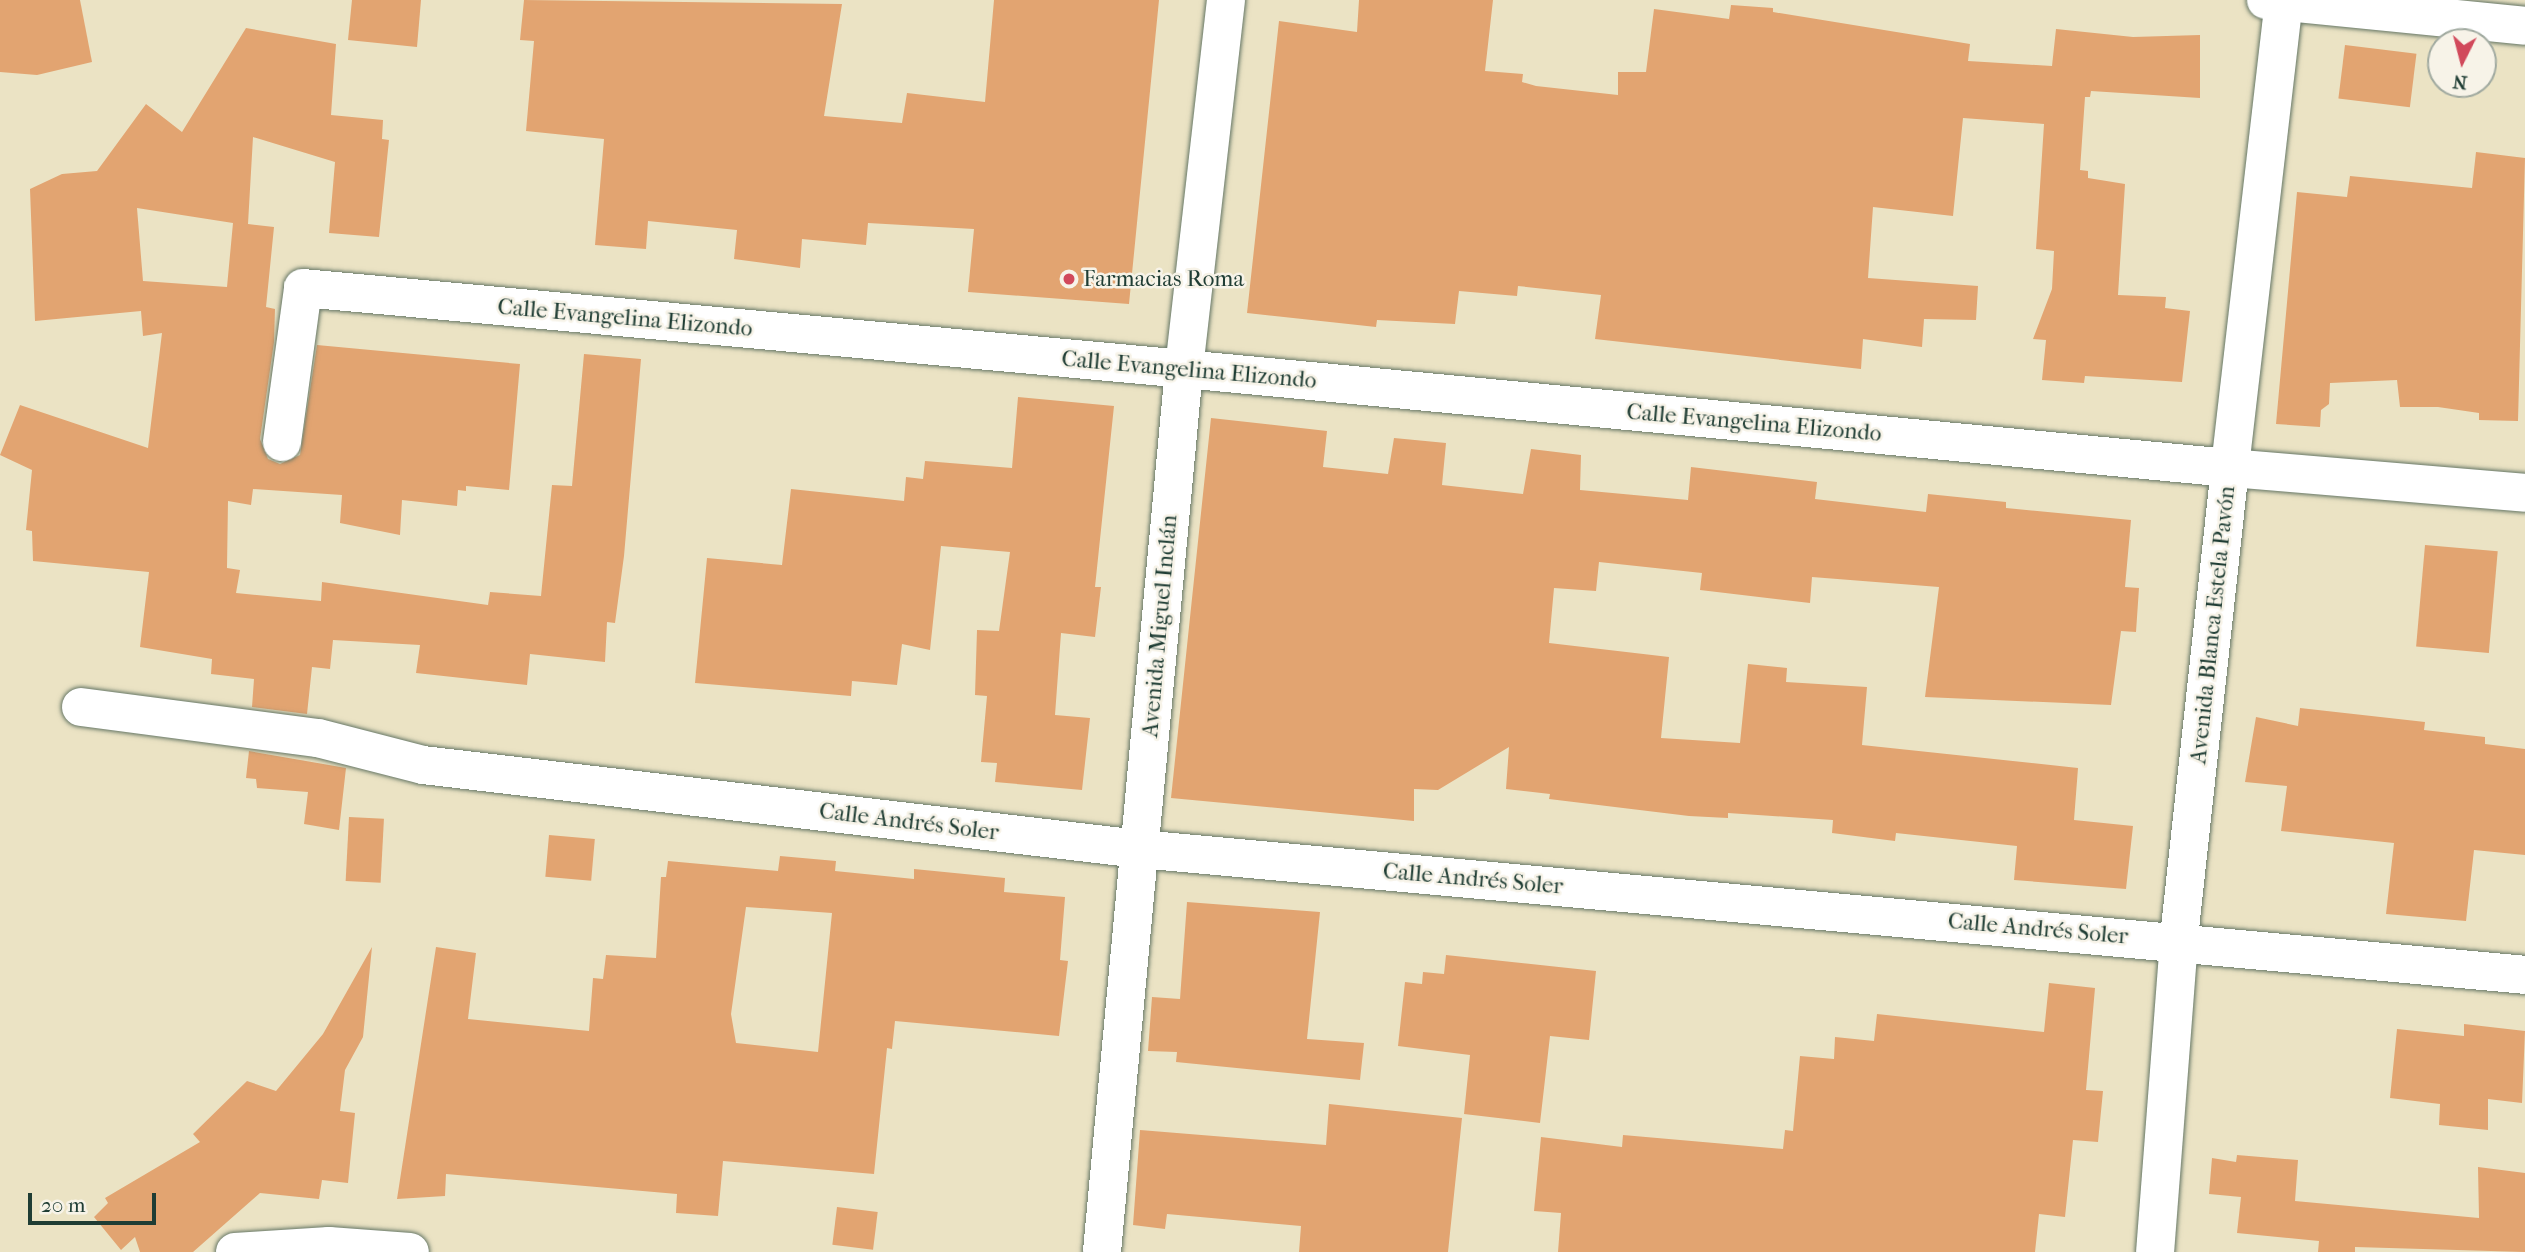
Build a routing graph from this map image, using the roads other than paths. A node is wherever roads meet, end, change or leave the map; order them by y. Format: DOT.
graph roads {
  1 [pos="1226,0"];
  2 [pos="2278,1"];
  3 [pos="2525,26"];
  4 [pos="1184,369"];
  5 [pos="282,442"];
  6 [pos="2230,468"];
  7 [pos="2525,493"];
  8 [pos="81,707"];
  9 [pos="1139,849"];
  10 [pos="2179,942"];
  11 [pos="2525,975"];
  12 [pos="235,1252"];
  13 [pos="410,1252"];
  14 [pos="1102,1252"];
  15 [pos="2155,1252"];
  1 -- 4 [label="street, Avenida Miguel Inclán"];
  2 -- 3 [label="street"];
  2 -- 6 [label="street, Avenida Blanca Estela Pavón"];
  4 -- 5 [label="street, Calle Evangelina Elizondo"];
  4 -- 6 [label="street, Calle Evangelina Elizondo"];
  4 -- 9 [label="street, Avenida Miguel Inclán"];
  6 -- 7 [label="street, Calle Evangelina Elizondo"];
  6 -- 10 [label="street, Avenida Blanca Estela Pavón"];
  8 -- 9 [label="street, Calle Andrés Soler"];
  9 -- 10 [label="street, Calle Andrés Soler"];
  9 -- 14 [label="street, Avenida Miguel Inclán"];
  10 -- 11 [label="street, Calle Andrés Soler"];
  10 -- 15 [label="street, Avenida Blanca Estela Pavón"];
  12 -- 13 [label="street"];
}
